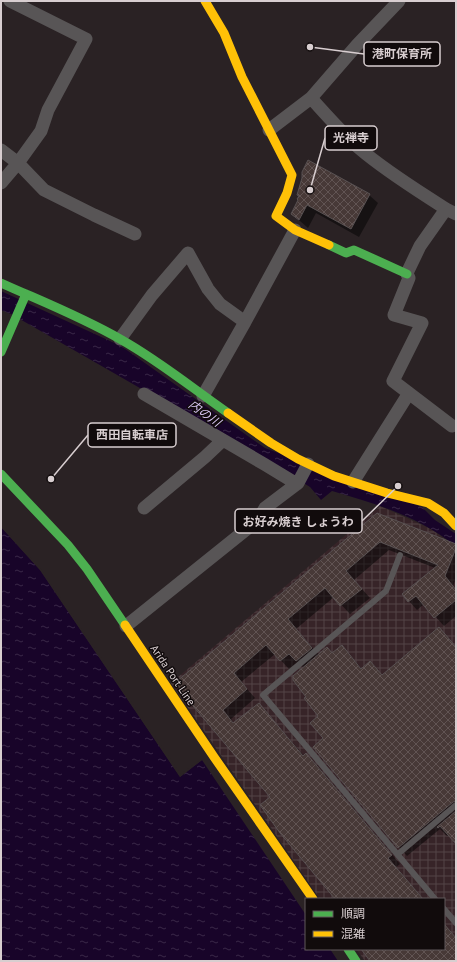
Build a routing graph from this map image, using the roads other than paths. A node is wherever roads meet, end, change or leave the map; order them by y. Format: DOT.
graph roads {
  1 [pos="10,1"];
  2 [pos="205,1"];
  3 [pos="399,1"];
  4 [pos="311,98"];
  5 [pos="269,130"];
  6 [pos="1,150"];
  7 [pos="18,163"];
  8 [pos="1,184"];
  9 [pos="451,212"];
  10 [pos="295,230"];
  11 [pos="135,234"];
  12 [pos="407,274"];
  13 [pos="1,283"];
  14 [pos="25,297"];
  15 [pos="245,322"];
  16 [pos="120,339"];
  17 [pos="1,352"];
  18 [pos="409,393"];
  19 [pos="144,394"];
  20 [pos="203,396"];
  21 [pos="452,426"];
  22 [pos="223,440"];
  23 [pos="308,466"];
  24 [pos="1,474"];
  25 [pos="353,482"];
  26 [pos="297,484"];
  27 [pos="144,508"];
  28 [pos="456,526"];
  29 [pos="400,555"];
  30 [pos="126,626"];
  31 [pos="456,805"];
  32 [pos="398,854"];
  33 [pos="312,898"];
  34 [pos="434,898"];
  35 [pos="445,910"];
  36 [pos="456,923"];
  37 [pos="349,950"];
  38 [pos="356,961"];
  1 -- 7 [label="street"];
  2 -- 5 [label="street"];
  3 -- 4 [label="street"];
  4 -- 5 [label="street"];
  4 -- 9 [label="street"];
  5 -- 10 [label="street"];
  6 -- 7 [label="street"];
  7 -- 8 [label="street"];
  7 -- 11 [label="street"];
  9 -- 12 [label="street"];
  10 -- 12 [label="street"];
  10 -- 15 [label="street"];
  12 -- 18 [label="street"];
  13 -- 14 [label="street"];
  14 -- 16 [label="street"];
  14 -- 17 [label="street"];
  15 -- 16 [label="street"];
  15 -- 20 [label="street"];
  16 -- 20 [label="street"];
  18 -- 21 [label="street"];
  18 -- 25 [label="street"];
  19 -- 22 [label="street"];
  20 -- 23 [label="street"];
  22 -- 26 [label="street"];
  22 -- 27 [label="street"];
  23 -- 25 [label="street"];
  23 -- 26 [label="street"];
  24 -- 30 [label="street, Arida Port Line"];
  25 -- 28 [label="street"];
  26 -- 30 [label="street"];
  29 -- 32 [label="lane"];
  30 -- 33 [label="street, Arida Port Line"];
  31 -- 32 [label="lane"];
  32 -- 34 [label="lane"];
  35 -- 36 [label="lane"];
  37 -- 38 [label="street"];
}
